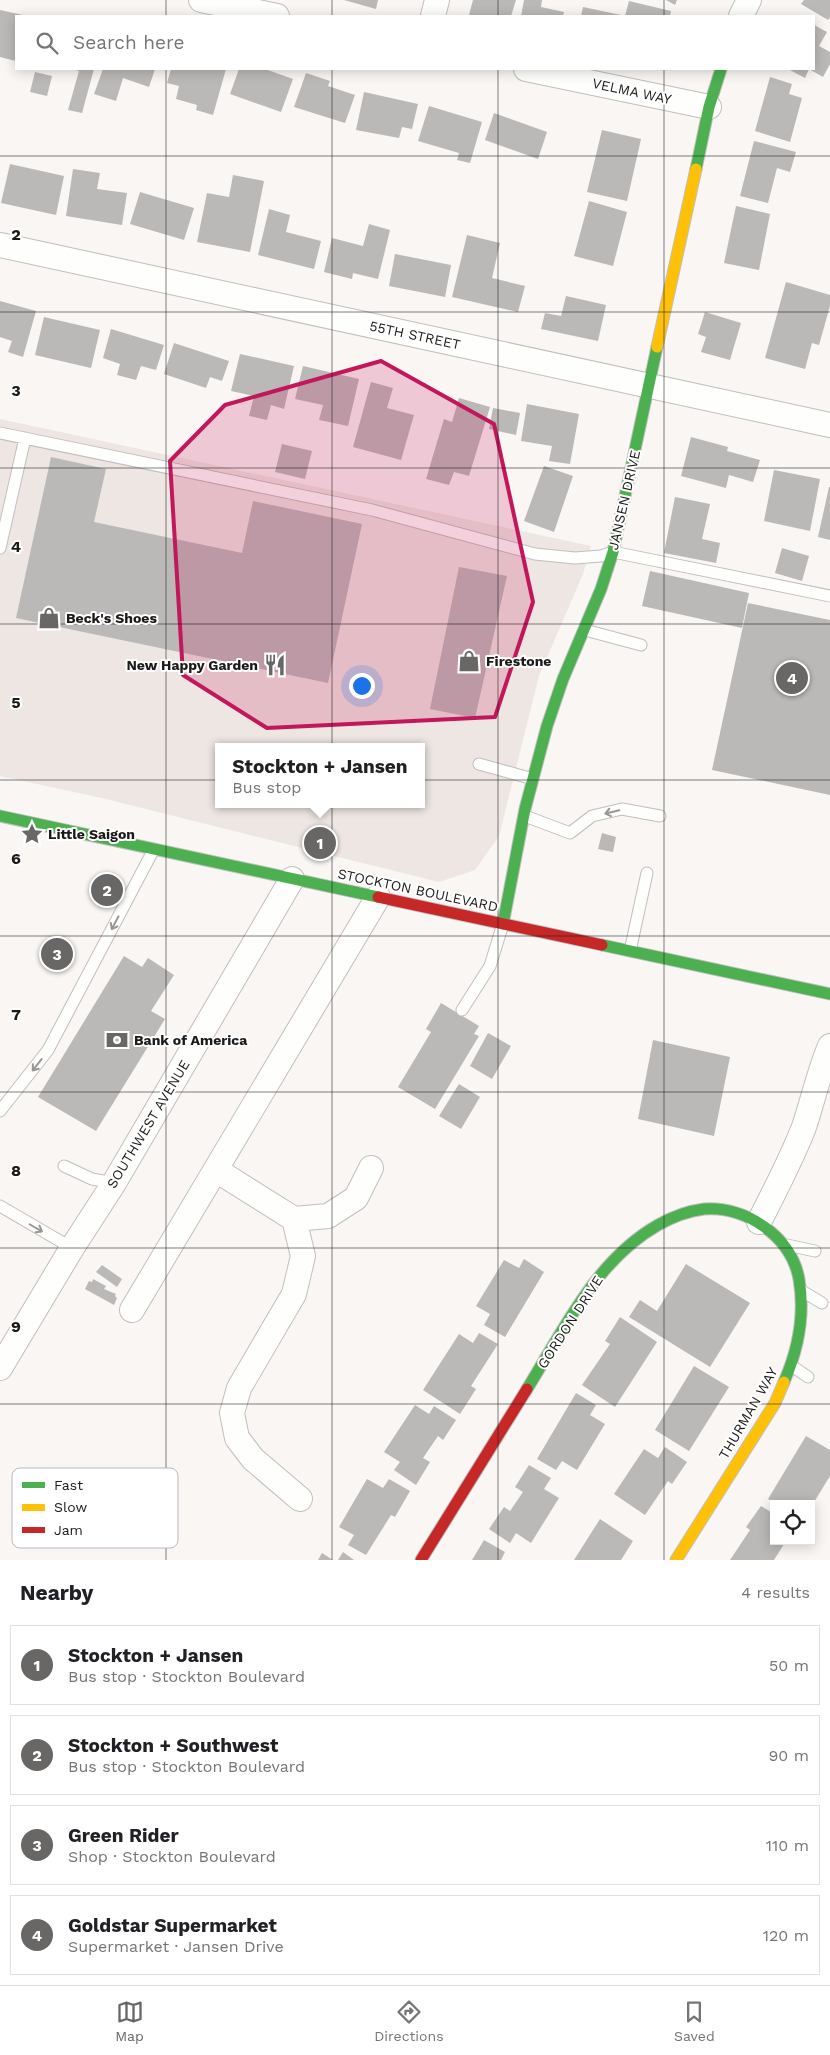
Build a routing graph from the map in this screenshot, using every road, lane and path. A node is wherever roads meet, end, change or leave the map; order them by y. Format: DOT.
graph roads {
  1 [pos="201,0"];
  2 [pos="437,0"];
  3 [pos="749,0"];
  4 [pos="272,15"];
  5 [pos="433,15"];
  6 [pos="742,15"];
  7 [pos="531,70"];
  8 [pos="720,70"];
  9 [pos="709,107"];
  10 [pos="0,245"];
  11 [pos="649,386"];
  12 [pos="830,425"];
  13 [pos="0,433"];
  14 [pos="25,438"];
  15 [pos="0,548"];
  16 [pos="613,552"];
  17 [pos="830,596"];
  18 [pos="584,630"];
  19 [pos="641,645"];
  20 [pos="479,764"];
  21 [pos="533,779"];
  22 [pos="523,815"];
  23 [pos="0,816"];
  24 [pos="660,816"];
  25 [pos="154,849"];
  26 [pos="647,873"];
  27 [pos="292,879"];
  28 [pos="378,897"];
  29 [pos="503,924"];
  30 [pos="630,951"];
  31 [pos="830,994"];
  32 [pos="462,1010"];
  33 [pos="830,1046"];
  34 [pos="824,1078"];
  35 [pos="0,1111"];
  36 [pos="64,1166"];
  37 [pos="372,1168"];
  38 [pos="216,1170"];
  39 [pos="114,1183"];
  40 [pos="0,1206"];
  41 [pos="294,1219"];
  42 [pos="759,1222"];
  43 [pos="783,1244"];
  44 [pos="72,1248"];
  45 [pos="815,1251"];
  46 [pos="801,1290"];
  47 [pos="822,1303"];
  48 [pos="132,1310"];
  49 [pos="792,1366"];
  50 [pos="0,1368"];
  51 [pos="808,1377"];
  52 [pos="300,1499"];
  53 [pos="421,1560"];
  54 [pos="676,1560"];
  1 -- 4 [label="street"];
  2 -- 5 [label="street"];
  3 -- 6 [label="street"];
  7 -- 9 [label="street, VELMA WAY"];
  8 -- 9 [label="street, JANSEN DRIVE"];
  9 -- 11 [label="street, JANSEN DRIVE"];
  10 -- 11 [label="street, 55TH STREET"];
  11 -- 12 [label="street, 55TH STREET"];
  11 -- 16 [label="street, JANSEN DRIVE"];
  13 -- 14 [label="lane"];
  14 -- 15 [label="lane"];
  14 -- 16 [label="lane"];
  16 -- 17 [label="lane"];
  16 -- 18 [label="street, JANSEN DRIVE"];
  18 -- 19 [label="lane"];
  18 -- 21 [label="street, JANSEN DRIVE"];
  20 -- 21 [label="lane"];
  21 -- 22 [label="street, JANSEN DRIVE"];
  24 -- 22 [label="lane, one-way"];
  22 -- 29 [label="street, JANSEN DRIVE"];
  23 -- 25 [label="street, STOCKTON BOULEVARD"];
  25 -- 27 [label="street, STOCKTON BOULEVARD"];
  25 -- 35 [label="lane, one-way"];
  26 -- 30 [label="lane"];
  27 -- 28 [label="street, STOCKTON BOULEVARD"];
  27 -- 39 [label="street, SOUTHWEST AVENUE"];
  28 -- 29 [label="street, STOCKTON BOULEVARD"];
  28 -- 38 [label="street"];
  29 -- 30 [label="street, STOCKTON BOULEVARD"];
  29 -- 32 [label="lane"];
  30 -- 31 [label="street, STOCKTON BOULEVARD"];
  33 -- 34 [label="street"];
  34 -- 42 [label="street"];
  36 -- 39 [label="lane"];
  37 -- 41 [label="street"];
  38 -- 41 [label="street"];
  38 -- 48 [label="street"];
  39 -- 44 [label="street, SOUTHWEST AVENUE"];
  40 -- 44 [label="lane, one-way"];
  41 -- 52 [label="street"];
  42 -- 43 [label="street, THURMAN WAY"];
  42 -- 53 [label="street, GORDON DRIVE"];
  43 -- 45 [label="lane"];
  43 -- 46 [label="street, THURMAN WAY"];
  44 -- 50 [label="street, SOUTHWEST AVENUE"];
  46 -- 47 [label="lane"];
  46 -- 49 [label="street, THURMAN WAY"];
  49 -- 51 [label="lane"];
  49 -- 54 [label="street, THURMAN WAY"];
}
